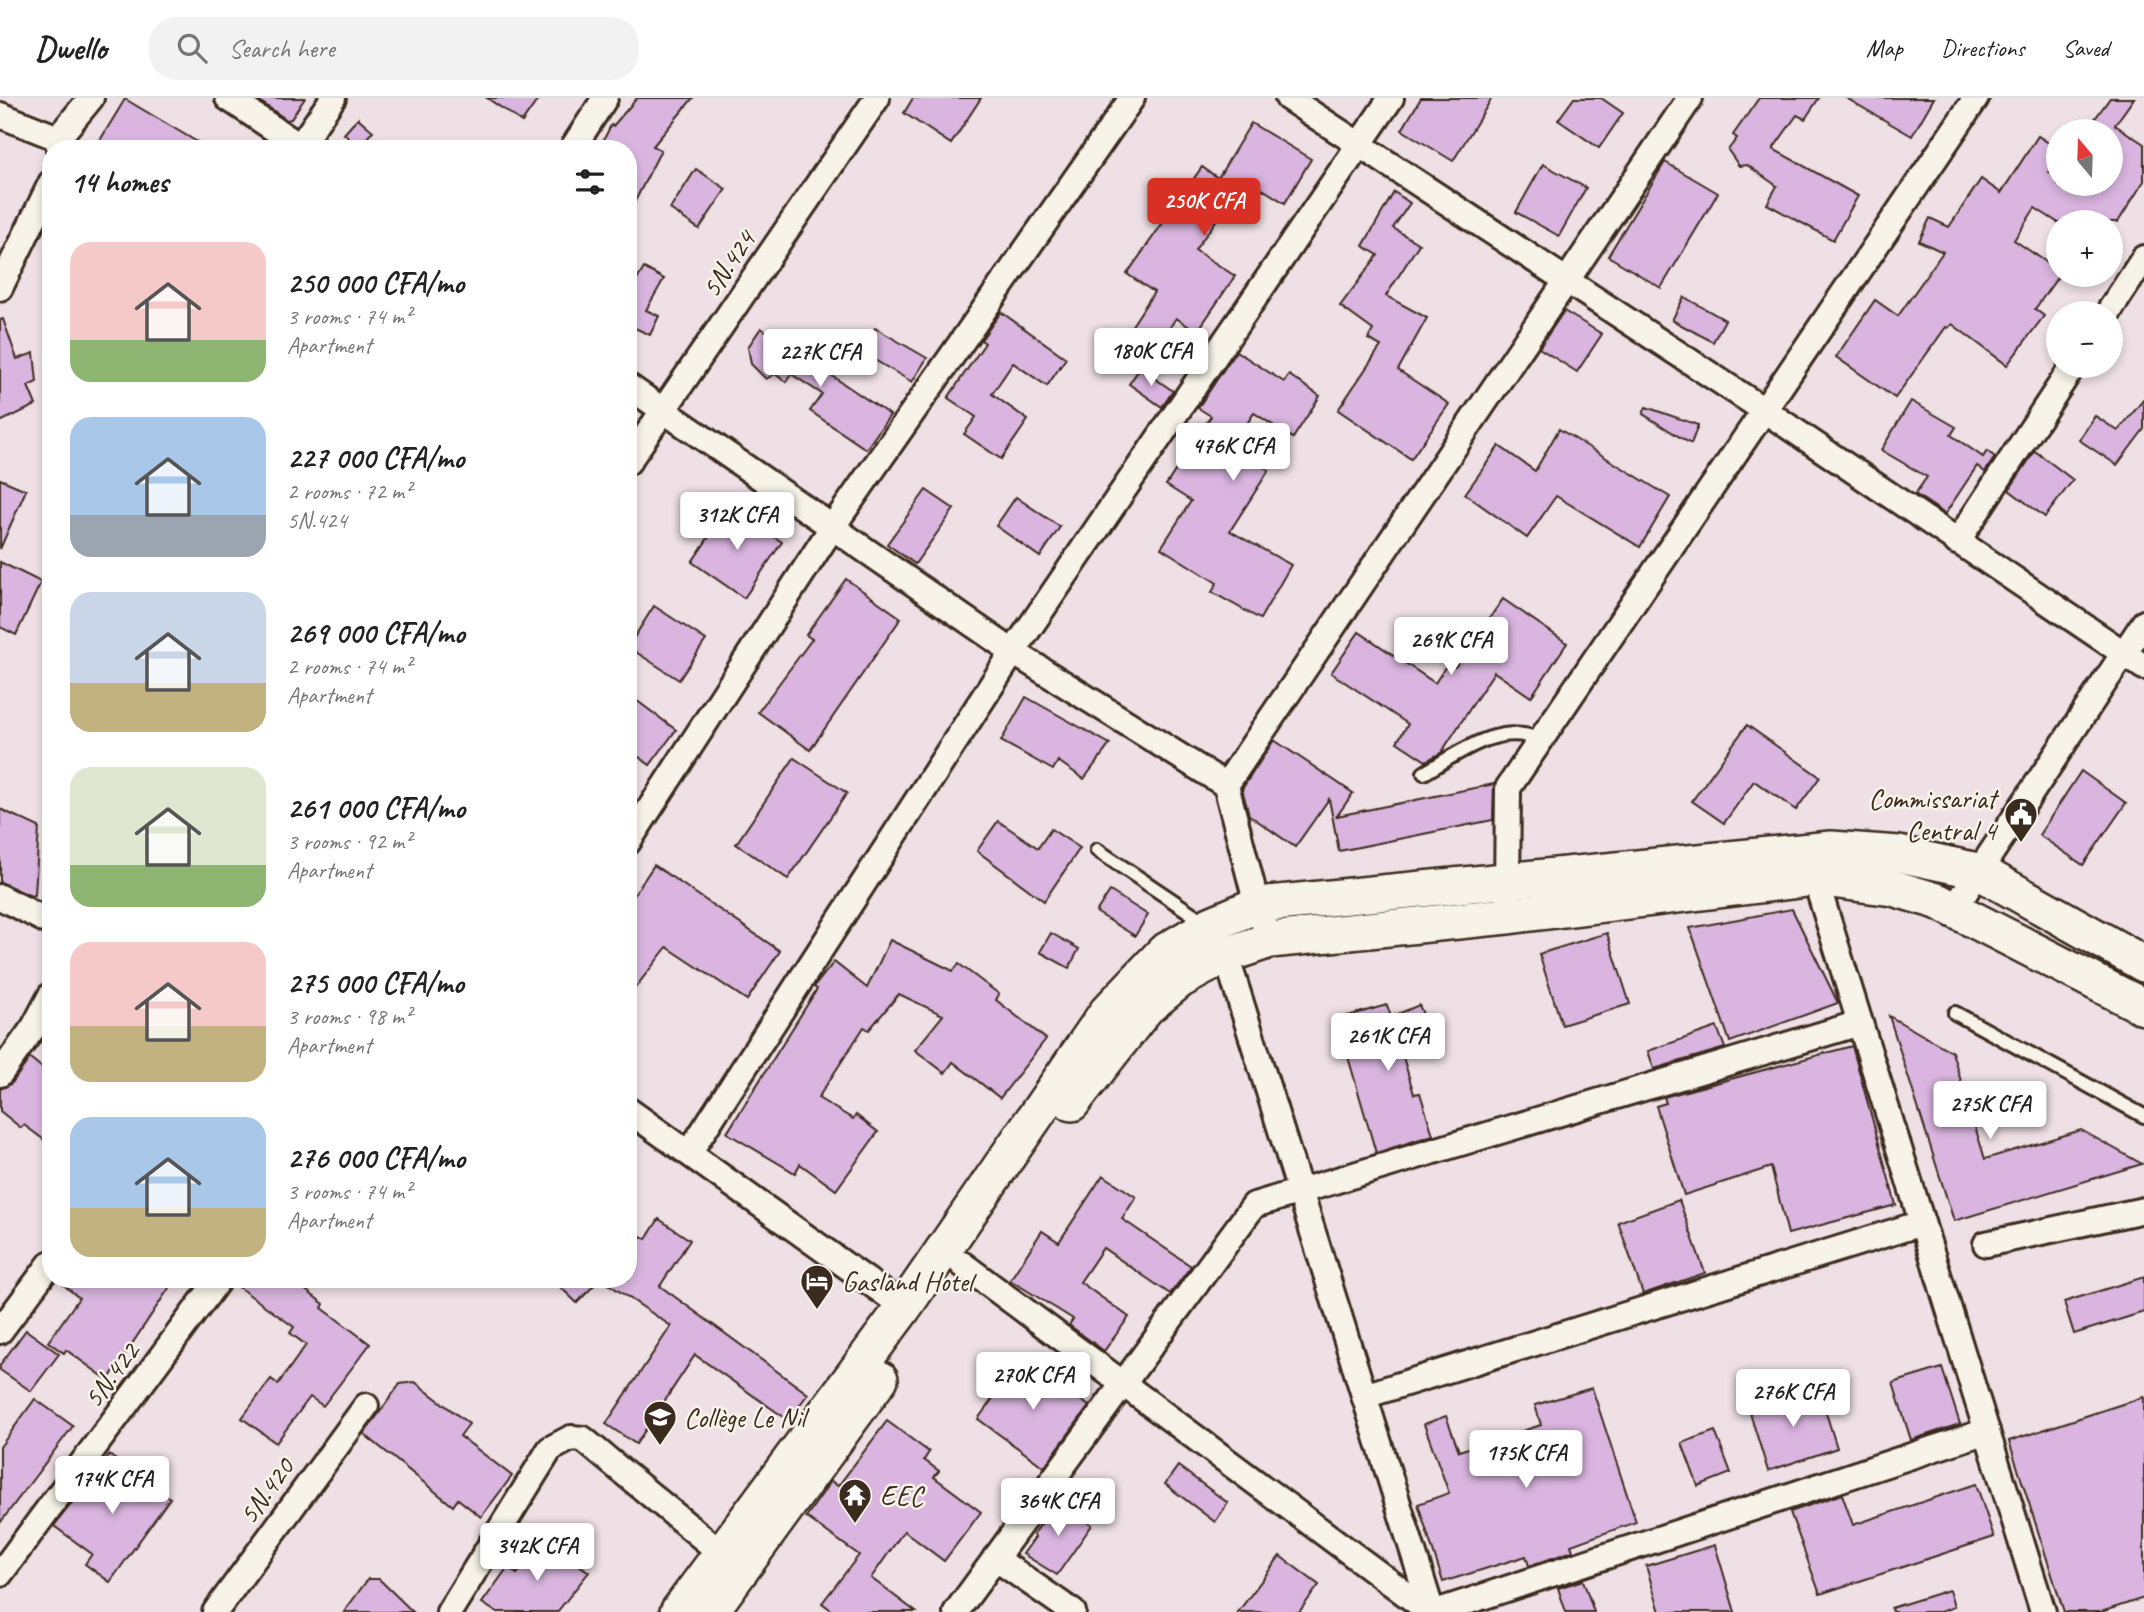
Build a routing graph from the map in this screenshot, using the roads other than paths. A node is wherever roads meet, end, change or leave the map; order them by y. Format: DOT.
graph roads {
  1 [pos="91,98"];
  2 [pos="228,98"];
  3 [pos="333,98"];
  4 [pos="605,98"];
  5 [pos="877,98"];
  6 [pos="1132,98"];
  7 [pos="1288,98"];
  8 [pos="1391,98"];
  9 [pos="1690,98"];
  10 [pos="1976,98"];
  11 [pos="0,115"];
  12 [pos="52,140"];
  13 [pos="60,140"];
  14 [pos="288,140"];
  15 [pos="305,140"];
  16 [pos="578,140"];
  17 [pos="1359,146"];
  18 [pos="42,202"];
  19 [pos="2144,258"];
  20 [pos="1564,280"];
  21 [pos="0,288"];
  22 [pos="2116,301"];
  23 [pos="2065,378"];
  24 [pos="637,392"];
  25 [pos="1764,410"];
  26 [pos="664,411"];
  27 [pos="637,449"];
  28 [pos="831,529"];
  29 [pos="1957,542"];
  30 [pos="2144,623"];
  31 [pos="1013,652"];
  32 [pos="2134,660"];
  33 [pos="1540,740"];
  34 [pos="1424,773"];
  35 [pos="1226,785"];
  36 [pos="637,828"];
  37 [pos="1097,850"];
  38 [pos="1978,871"];
  39 [pos="1815,878"];
  40 [pos="1507,880"];
  41 [pos="0,897"];
  42 [pos="1257,905"];
  43 [pos="1954,909"];
  44 [pos="1507,916"];
  45 [pos="42,918"];
  46 [pos="1218,940"];
  47 [pos="1270,940"];
  48 [pos="2144,964"];
  49 [pos="42,1012"];
  50 [pos="1955,1013"];
  51 [pos="2143,1013"];
  52 [pos="1860,1023"];
  53 [pos="0,1074"];
  54 [pos="637,1116"];
  55 [pos="2144,1116"];
  56 [pos="689,1153"];
  57 [pos="1300,1191"];
  58 [pos="2144,1210"];
  59 [pos="1922,1223"];
  60 [pos="1986,1244"];
  61 [pos="962,1264"];
  62 [pos="42,1276"];
  63 [pos="212,1288"];
  64 [pos="904,1307"];
  65 [pos="0,1331"];
  66 [pos="1124,1382"];
  67 [pos="1364,1395"];
  68 [pos="366,1406"];
  69 [pos="1987,1432"];
  70 [pos="721,1553"];
  71 [pos="995,1558"];
  72 [pos="0,1574"];
  73 [pos="700,1609"];
  74 [pos="215,1612"];
  75 [pos="449,1612"];
  76 [pos="956,1612"];
  77 [pos="1073,1612"];
  78 [pos="1433,1612"];
  79 [pos="2043,1612"];
  1 -- 13 [label="street"];
  2 -- 14 [label="street"];
  3 -- 15 [label="street"];
  4 -- 16 [label="street"];
  5 -- 26 [label="street, 5N.424"];
  6 -- 28 [label="street"];
  7 -- 17 [label="street"];
  8 -- 17 [label="street"];
  9 -- 20 [label="street"];
  10 -- 25 [label="street"];
  11 -- 12 [label="street"];
  17 -- 20 [label="street"];
  17 -- 31 [label="street"];
  18 -- 21 [label="street"];
  19 -- 22 [label="street"];
  20 -- 25 [label="street"];
  20 -- 35 [label="street"];
  23 -- 29 [label="street"];
  24 -- 26 [label="street"];
  25 -- 29 [label="street"];
  25 -- 33 [label="street"];
  26 -- 27 [label="street, 5N.424"];
  26 -- 28 [label="street"];
  28 -- 31 [label="street"];
  28 -- 36 [label="street"];
  29 -- 32 [label="street"];
  30 -- 32 [label="street"];
  31 -- 35 [label="street"];
  31 -- 56 [label="street"];
  32 -- 38 [label="street"];
  33 -- 34 [label="lane"];
  33 -- 40 [label="street"];
  35 -- 42 [label="street"];
  37 -- 46 [label="lane"];
  38 -- 40 [label="main road"];
  38 -- 43 [label="street"];
  38 -- 48 [label="main road"];
  39 -- 43 [label="main road"];
  39 -- 44 [label="main road"];
  39 -- 52 [label="street"];
  40 -- 42 [label="main road"];
  40 -- 44 [label="street"];
  41 -- 45 [label="street"];
  42 -- 46 [label="main road"];
  42 -- 47 [label="street"];
  43 -- 51 [label="main road"];
  44 -- 47 [label="main road"];
  46 -- 47 [label="main road"];
  46 -- 57 [label="street"];
  46 -- 61 [label="main road"];
  46 -- 64 [label="main road"];
  49 -- 53 [label="street"];
  50 -- 55 [label="lane"];
  52 -- 57 [label="street"];
  52 -- 59 [label="street"];
  54 -- 56 [label="street"];
  56 -- 64 [label="street"];
  57 -- 66 [label="street"];
  57 -- 67 [label="street"];
  58 -- 60 [label="street"];
  59 -- 67 [label="street"];
  59 -- 69 [label="street"];
  61 -- 66 [label="street"];
  61 -- 73 [label="main road"];
  62 -- 65 [label="street"];
  63 -- 72 [label="street, 5N.422"];
  64 -- 70 [label="main road"];
  66 -- 71 [label="street"];
  66 -- 78 [label="street"];
  67 -- 78 [label="street"];
  68 -- 74 [label="street, 5N.420"];
  69 -- 78 [label="street"];
  69 -- 79 [label="street"];
  70 -- 73 [label="main road"];
  70 -- 75 [label="street"];
  71 -- 76 [label="street"];
  71 -- 77 [label="street"];
}
